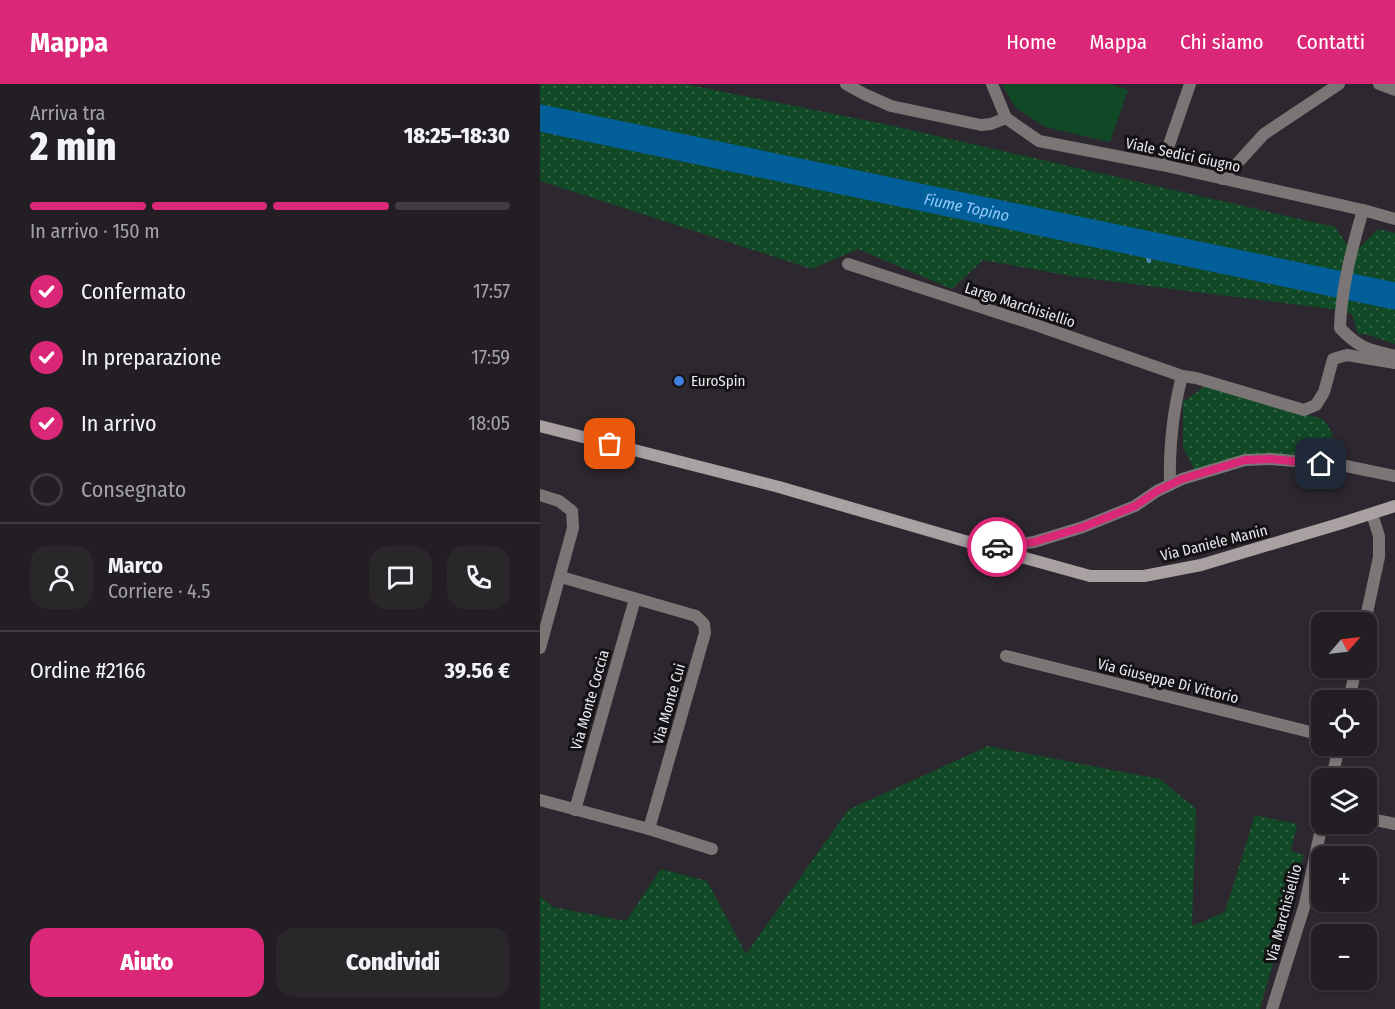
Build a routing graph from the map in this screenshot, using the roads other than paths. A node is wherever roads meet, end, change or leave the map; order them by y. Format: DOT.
graph roads {
  1 [pos="846,84"];
  2 [pos="992,84"];
  3 [pos="1190,84"];
  4 [pos="1339,84"];
  5 [pos="1379,84"];
  6 [pos="1395,90"];
  7 [pos="1006,118"];
  8 [pos="1162,165"];
  9 [pos="1222,179"];
  10 [pos="1363,210"];
  11 [pos="1395,219"];
  12 [pos="848,264"];
  13 [pos="1395,356"];
  14 [pos="1395,363"];
  15 [pos="1182,376"];
  16 [pos="540,426"];
  17 [pos="1395,476"];
  18 [pos="1170,485"];
  19 [pos="540,495"];
  20 [pos="1395,506"];
  21 [pos="1372,514"];
  22 [pos="989,548"];
  23 [pos="561,577"];
  24 [pos="635,599"];
  25 [pos="1367,612"];
  26 [pos="540,648"];
  27 [pos="1006,656"];
  28 [pos="1311,732"];
  29 [pos="540,800"];
  30 [pos="575,810"];
  31 [pos="1377,820"];
  32 [pos="1395,824"];
  33 [pos="649,829"];
  34 [pos="1320,834"];
  35 [pos="712,849"];
  36 [pos="1272,1009"];
  1 -- 7 [label="street"];
  2 -- 7 [label="street"];
  3 -- 8 [label="street"];
  4 -- 9 [label="street"];
  5 -- 6 [label="street"];
  7 -- 8 [label="street, Viale Sedici Giugno"];
  8 -- 9 [label="street, Viale Sedici Giugno"];
  9 -- 10 [label="street, Viale Sedici Giugno"];
  10 -- 11 [label="street, Viale Sedici Giugno"];
  10 -- 13 [label="street"];
  12 -- 15 [label="street, Largo Marchisiellio"];
  14 -- 15 [label="street, Largo Marchisiellio"];
  15 -- 18 [label="street"];
  16 -- 22 [label="main road, Via Daniele Manin"];
  17 -- 18 [label="street"];
  18 -- 22 [label="street"];
  19 -- 23 [label="street"];
  20 -- 21 [label="main road"];
  21 -- 22 [label="main road, Via Daniele Manin"];
  21 -- 25 [label="street"];
  23 -- 24 [label="street, Via Monte Cui"];
  23 -- 26 [label="street"];
  24 -- 30 [label="street, Via Monte Coccia"];
  24 -- 33 [label="street, Via Monte Cui"];
  27 -- 28 [label="street, Via Giuseppe Di Vittorio"];
  29 -- 30 [label="street"];
  30 -- 33 [label="street"];
  31 -- 32 [label="street"];
  33 -- 35 [label="street"];
  34 -- 36 [label="street, Via Marchisiellio"];
}
